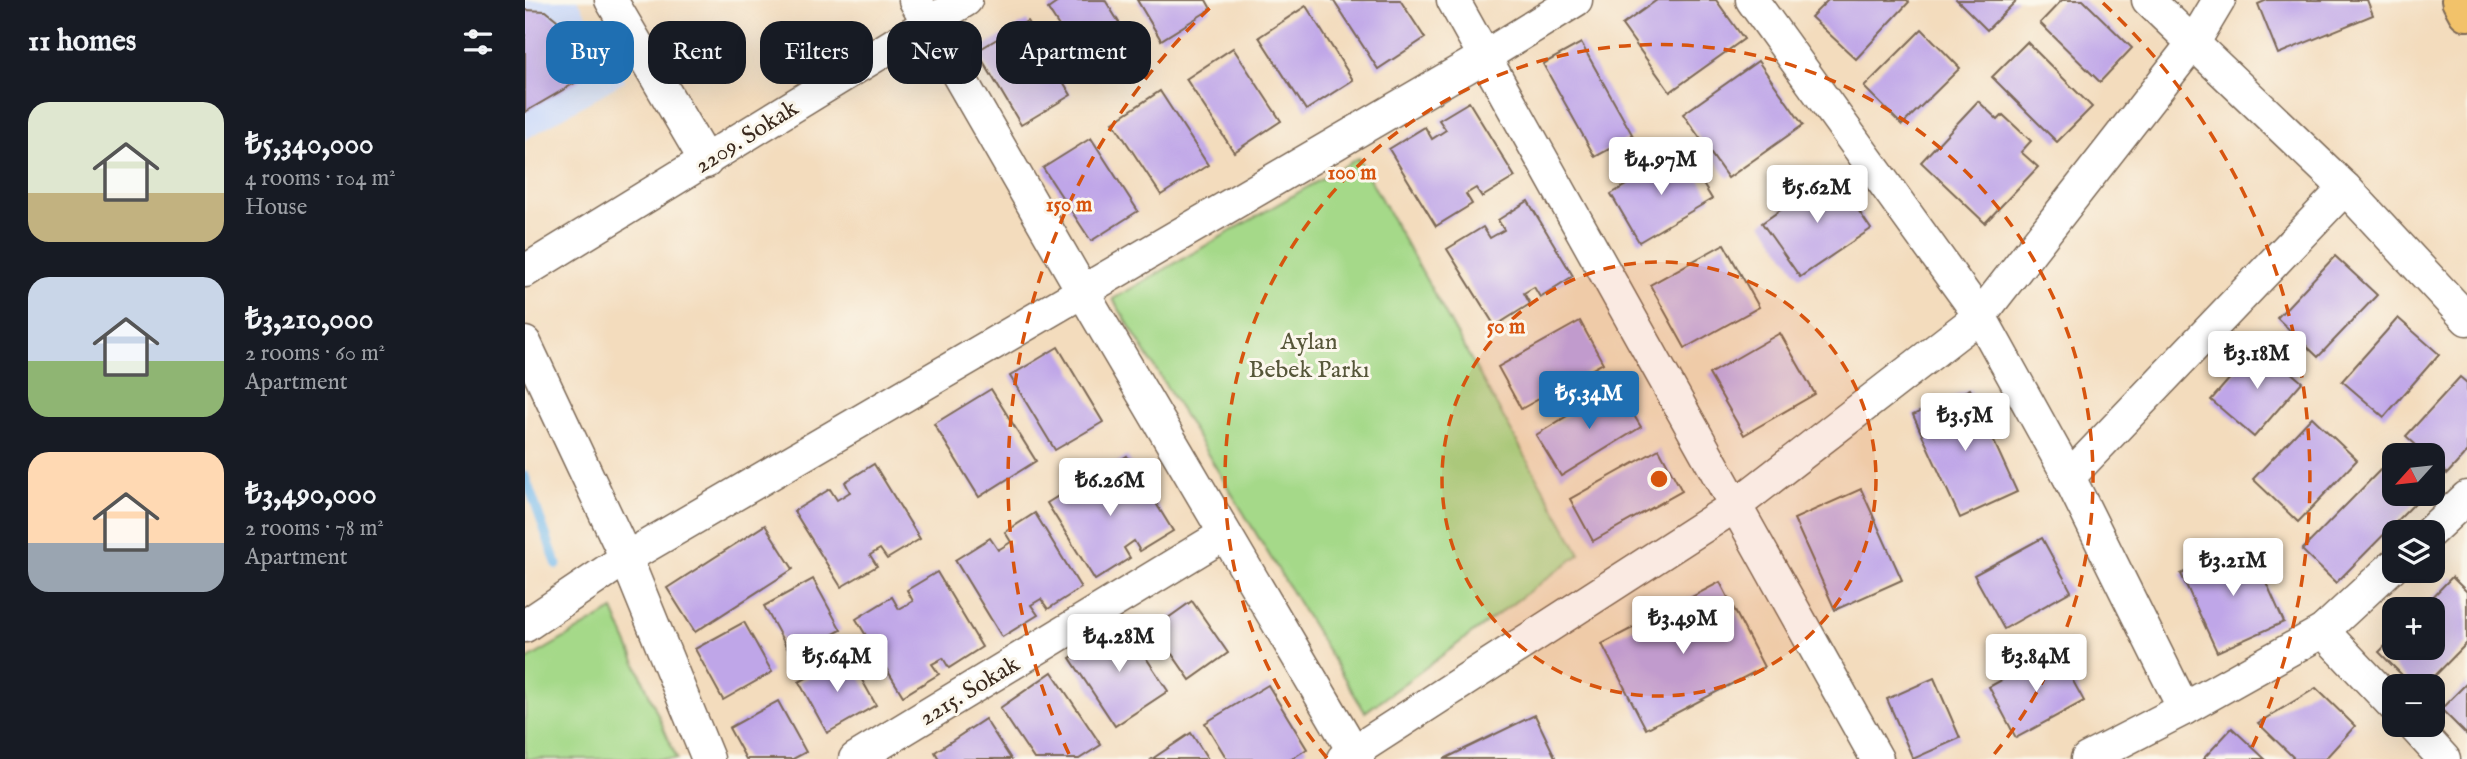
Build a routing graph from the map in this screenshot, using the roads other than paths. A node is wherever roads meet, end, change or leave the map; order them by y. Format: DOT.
graph roads {
  1 [pos="611,0"];
  2 [pos="966,0"];
  3 [pos="1453,0"];
  4 [pos="1576,0"];
  5 [pos="1752,0"];
  6 [pos="2148,0"];
  7 [pos="2220,0"];
  8 [pos="2461,0"];
  9 [pos="2467,10"];
  10 [pos="921,11"];
  11 [pos="2194,41"];
  12 [pos="1484,57"];
  13 [pos="706,162"];
  14 [pos="2345,188"];
  15 [pos="525,271"];
  16 [pos="1082,291"];
  17 [pos="1980,316"];
  18 [pos="2467,319"];
  19 [pos="525,343"];
  20 [pos="2069,477"];
  21 [pos="2467,497"];
  22 [pos="1735,506"];
  23 [pos="2443,520"];
  24 [pos="1226,534"];
  25 [pos="626,558"];
  26 [pos="2382,576"];
  27 [pos="525,626"];
  28 [pos="2323,631"];
  29 [pos="2382,693"];
  30 [pos="2184,709"];
  31 [pos="2424,737"];
  32 [pos="1351,756"];
  33 [pos="708,759"];
  34 [pos="855,759"];
  35 [pos="1877,759"];
  36 [pos="2087,759"];
  37 [pos="2444,759"];
  1 -- 13 [label="street"];
  2 -- 10 [label="street, 2209. Sokak"];
  3 -- 12 [label="street"];
  4 -- 12 [label="street"];
  5 -- 17 [label="street"];
  6 -- 11 [label="street"];
  7 -- 11 [label="street"];
  8 -- 9 [label="main road"];
  10 -- 13 [label="street, 2209. Sokak"];
  10 -- 16 [label="street"];
  11 -- 14 [label="street"];
  11 -- 17 [label="street"];
  12 -- 16 [label="street"];
  12 -- 22 [label="street"];
  13 -- 15 [label="street, 2209. Sokak"];
  14 -- 18 [label="street"];
  14 -- 20 [label="street"];
  16 -- 24 [label="street"];
  16 -- 25 [label="street"];
  17 -- 20 [label="street"];
  17 -- 22 [label="street"];
  19 -- 25 [label="street"];
  20 -- 30 [label="street"];
  21 -- 23 [label="street"];
  22 -- 32 [label="street"];
  22 -- 35 [label="street"];
  24 -- 32 [label="street"];
  24 -- 34 [label="street, 2215. Sokak"];
  25 -- 27 [label="street"];
  25 -- 33 [label="street"];
  26 -- 28 [label="street"];
  28 -- 29 [label="street"];
  28 -- 30 [label="street"];
  30 -- 36 [label="street"];
  31 -- 37 [label="street"];
}
